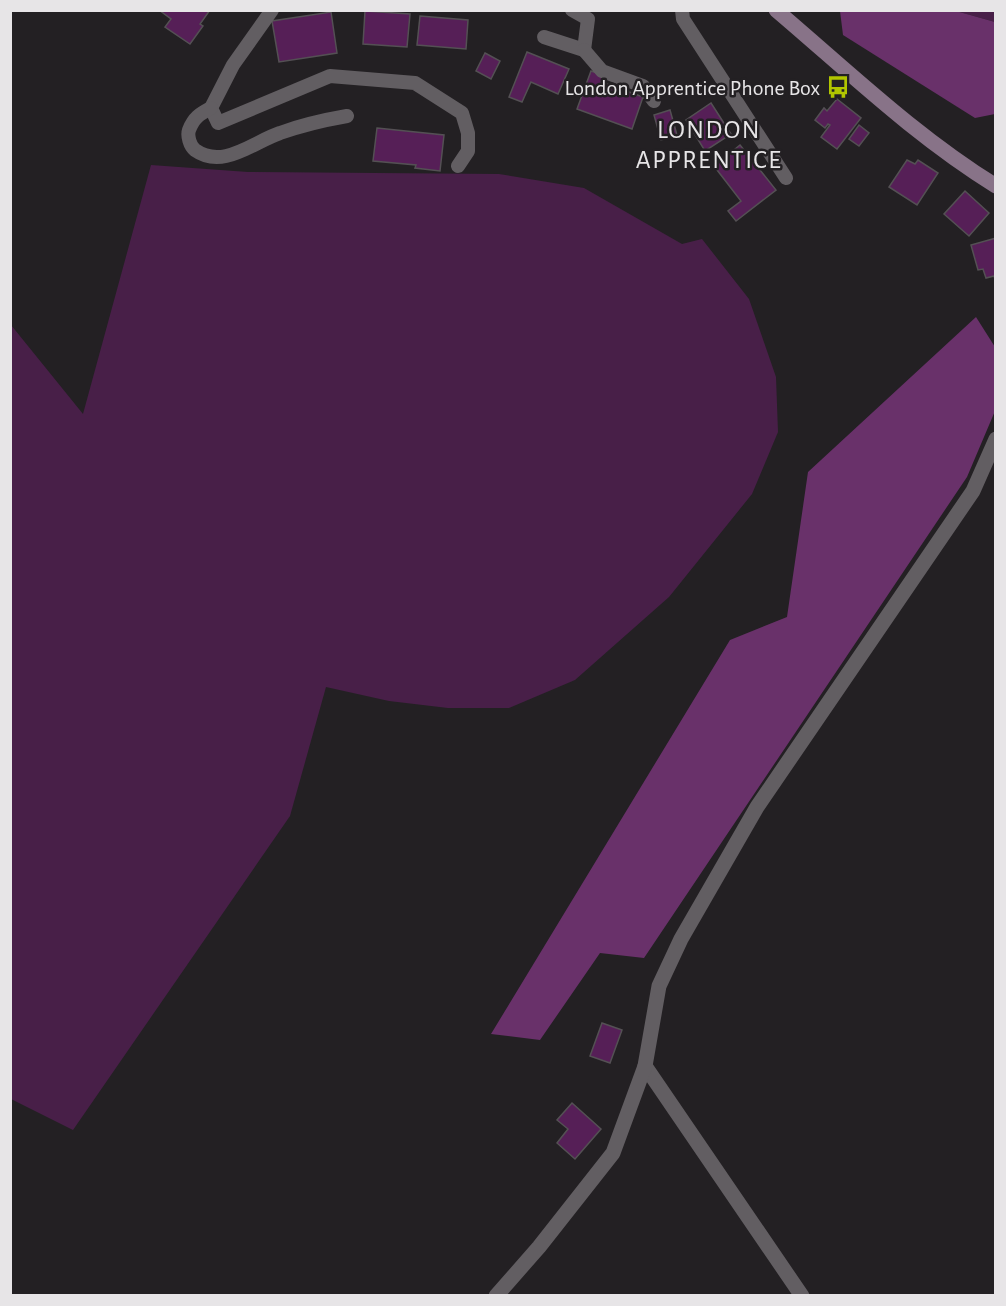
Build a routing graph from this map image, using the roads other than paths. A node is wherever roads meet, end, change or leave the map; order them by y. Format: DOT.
graph roads {
  1 [pos="272,10"];
  2 [pos="572,10"];
  3 [pos="682,10"];
  4 [pos="776,10"];
  5 [pos="544,37"];
  6 [pos="584,50"];
  7 [pos="654,101"];
  8 [pos="211,108"];
  9 [pos="346,116"];
  10 [pos="458,166"];
  11 [pos="786,178"];
  12 [pos="996,186"];
  13 [pos="996,440"];
  14 [pos="645,1066"];
  15 [pos="496,1296"];
  16 [pos="802,1296"];
  1 -- 8 [label="lane"];
  2 -- 6 [label="lane"];
  3 -- 11 [label="lane"];
  4 -- 12 [label="main road"];
  5 -- 6 [label="lane"];
  6 -- 7 [label="lane"];
  8 -- 9 [label="lane"];
  8 -- 10 [label="lane"];
  13 -- 14 [label="street"];
  14 -- 15 [label="street"];
  14 -- 16 [label="street"];
}
